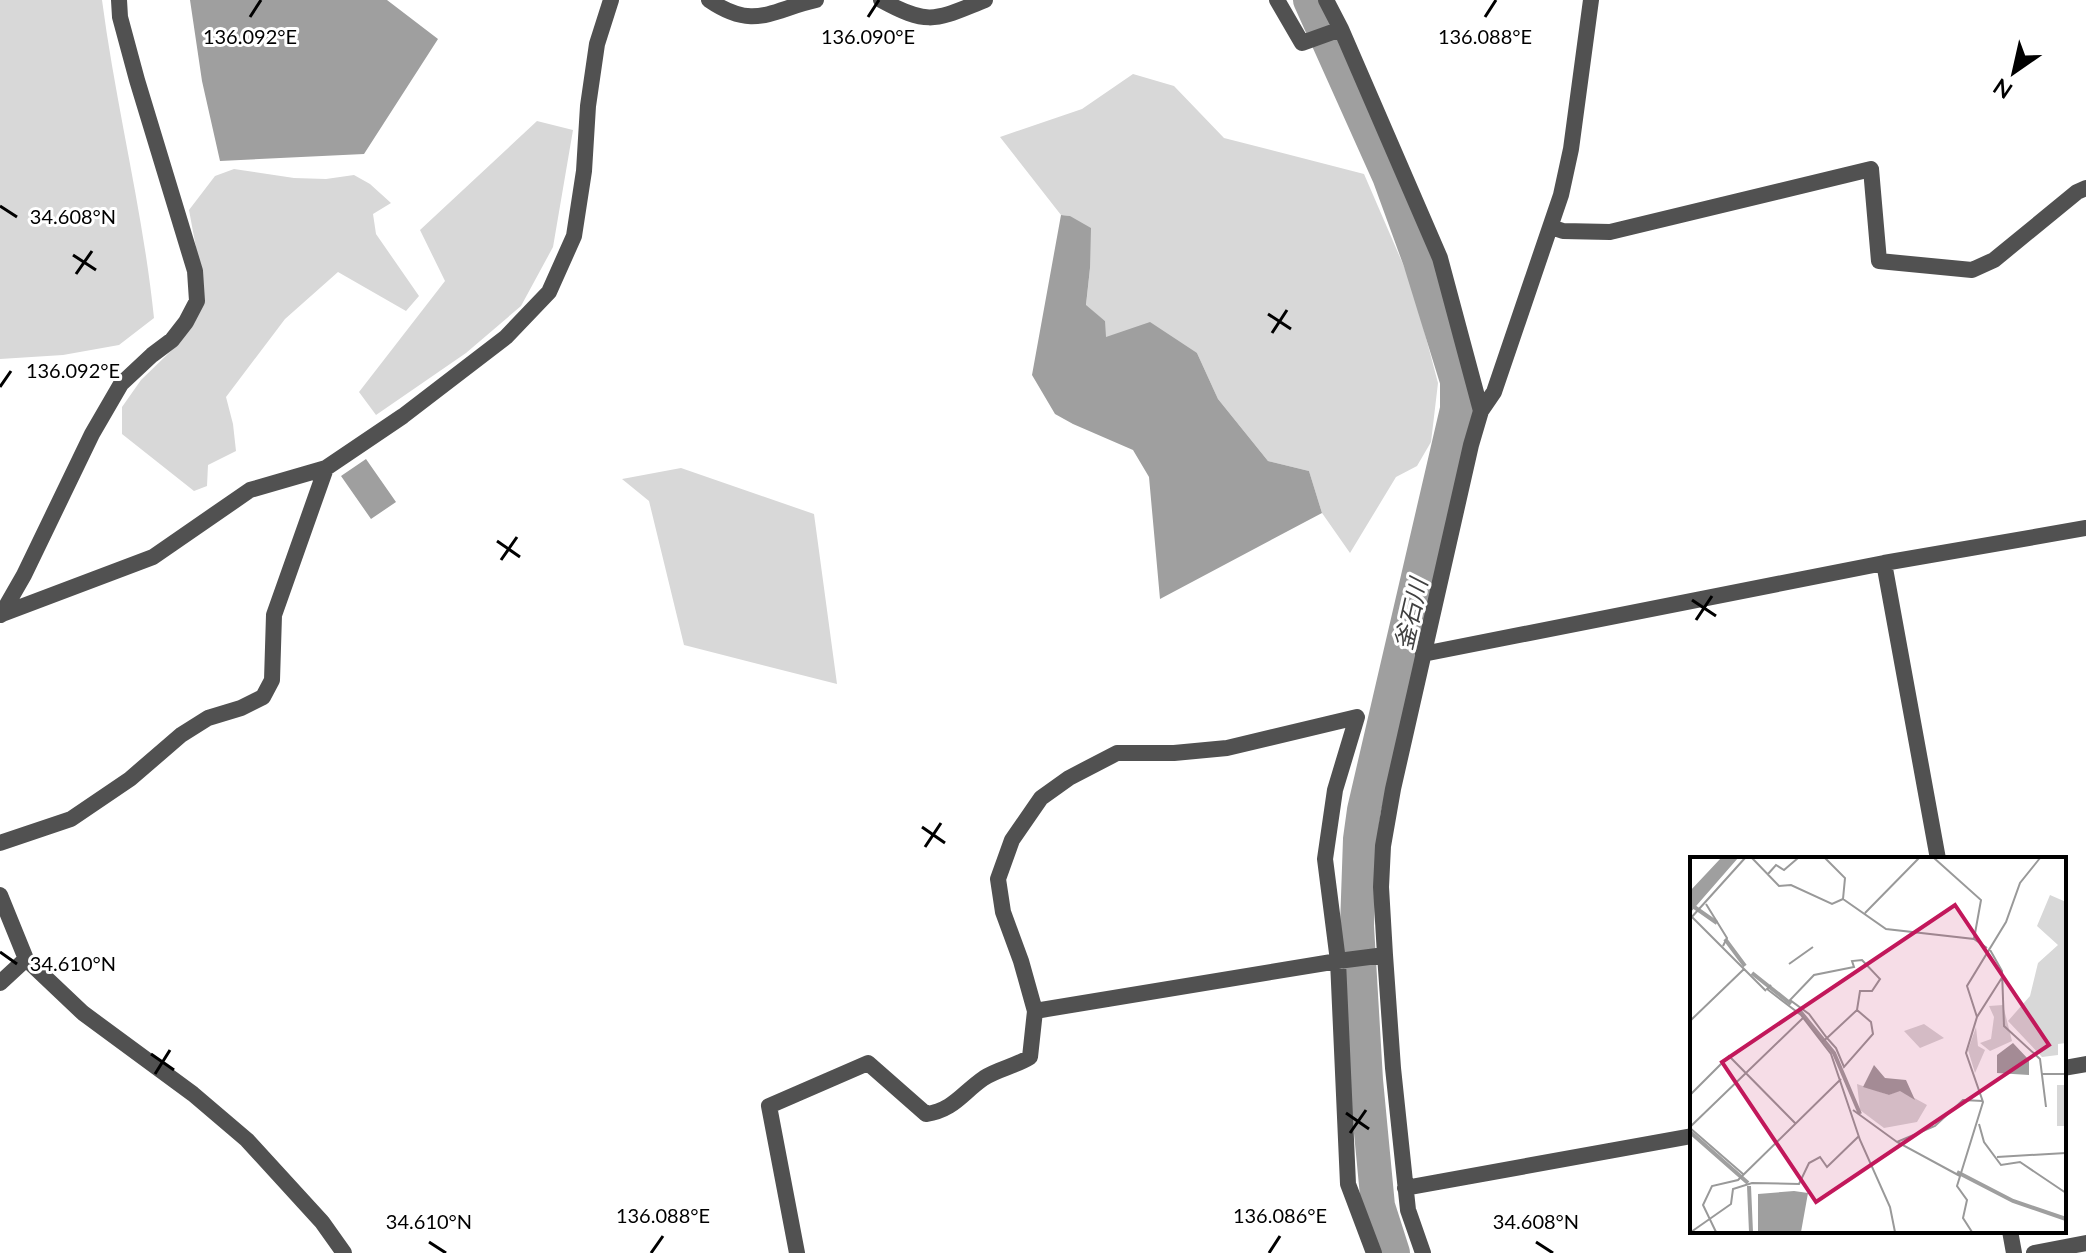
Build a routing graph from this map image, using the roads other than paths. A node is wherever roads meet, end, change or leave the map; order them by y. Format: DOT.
graph roads {
  1 [pos="119,0"];
  2 [pos="611,0"];
  3 [pos="709,0"];
  4 [pos="816,0"];
  5 [pos="881,0"];
  6 [pos="985,0"];
  7 [pos="1277,0"];
  8 [pos="1326,0"];
  9 [pos="1591,0"];
  10 [pos="1341,29"];
  11 [pos="2086,188"];
  12 [pos="1551,227"];
  13 [pos="1481,411"];
  14 [pos="326,468"];
  15 [pos="2086,528"];
  16 [pos="1884,563"];
  17 [pos="1,616"];
  18 [pos="1423,654"];
  19 [pos="0,843"];
  20 [pos="1938,857"];
  21 [pos="0,895"];
  22 [pos="1379,956"];
  23 [pos="26,959"];
  24 [pos="1342,960"];
  25 [pos="0,983"];
  26 [pos="1035,1011"];
  27 [pos="2086,1064"];
  28 [pos="2066,1068"];
  29 [pos="1690,1136"];
  30 [pos="1405,1188"];
  31 [pos="2010,1233"];
  32 [pos="2086,1243"];
  33 [pos="344,1253"];
  34 [pos="797,1253"];
  35 [pos="1374,1253"];
  36 [pos="1423,1253"];
  37 [pos="2014,1253"];
  38 [pos="2034,1253"];
  1 -- 17 [label="street"];
  2 -- 14 [label="street"];
  3 -- 4 [label="street"];
  5 -- 6 [label="street"];
  7 -- 10 [label="street"];
  8 -- 10 [label="street"];
  9 -- 12 [label="street"];
  10 -- 13 [label="street"];
  11 -- 12 [label="street"];
  12 -- 13 [label="street"];
  13 -- 18 [label="street"];
  14 -- 17 [label="street"];
  14 -- 19 [label="street"];
  15 -- 16 [label="street"];
  16 -- 18 [label="street"];
  16 -- 20 [label="street"];
  18 -- 22 [label="street"];
  21 -- 23 [label="street"];
  22 -- 24 [label="street"];
  22 -- 30 [label="street"];
  23 -- 25 [label="street"];
  23 -- 33 [label="street"];
  24 -- 26 [label="street"];
  24 -- 26 [label="street"];
  24 -- 35 [label="street"];
  26 -- 34 [label="street"];
  27 -- 28 [label="street"];
  29 -- 30 [label="street"];
  30 -- 36 [label="street"];
  31 -- 37 [label="street"];
  32 -- 38 [label="street"];
}
